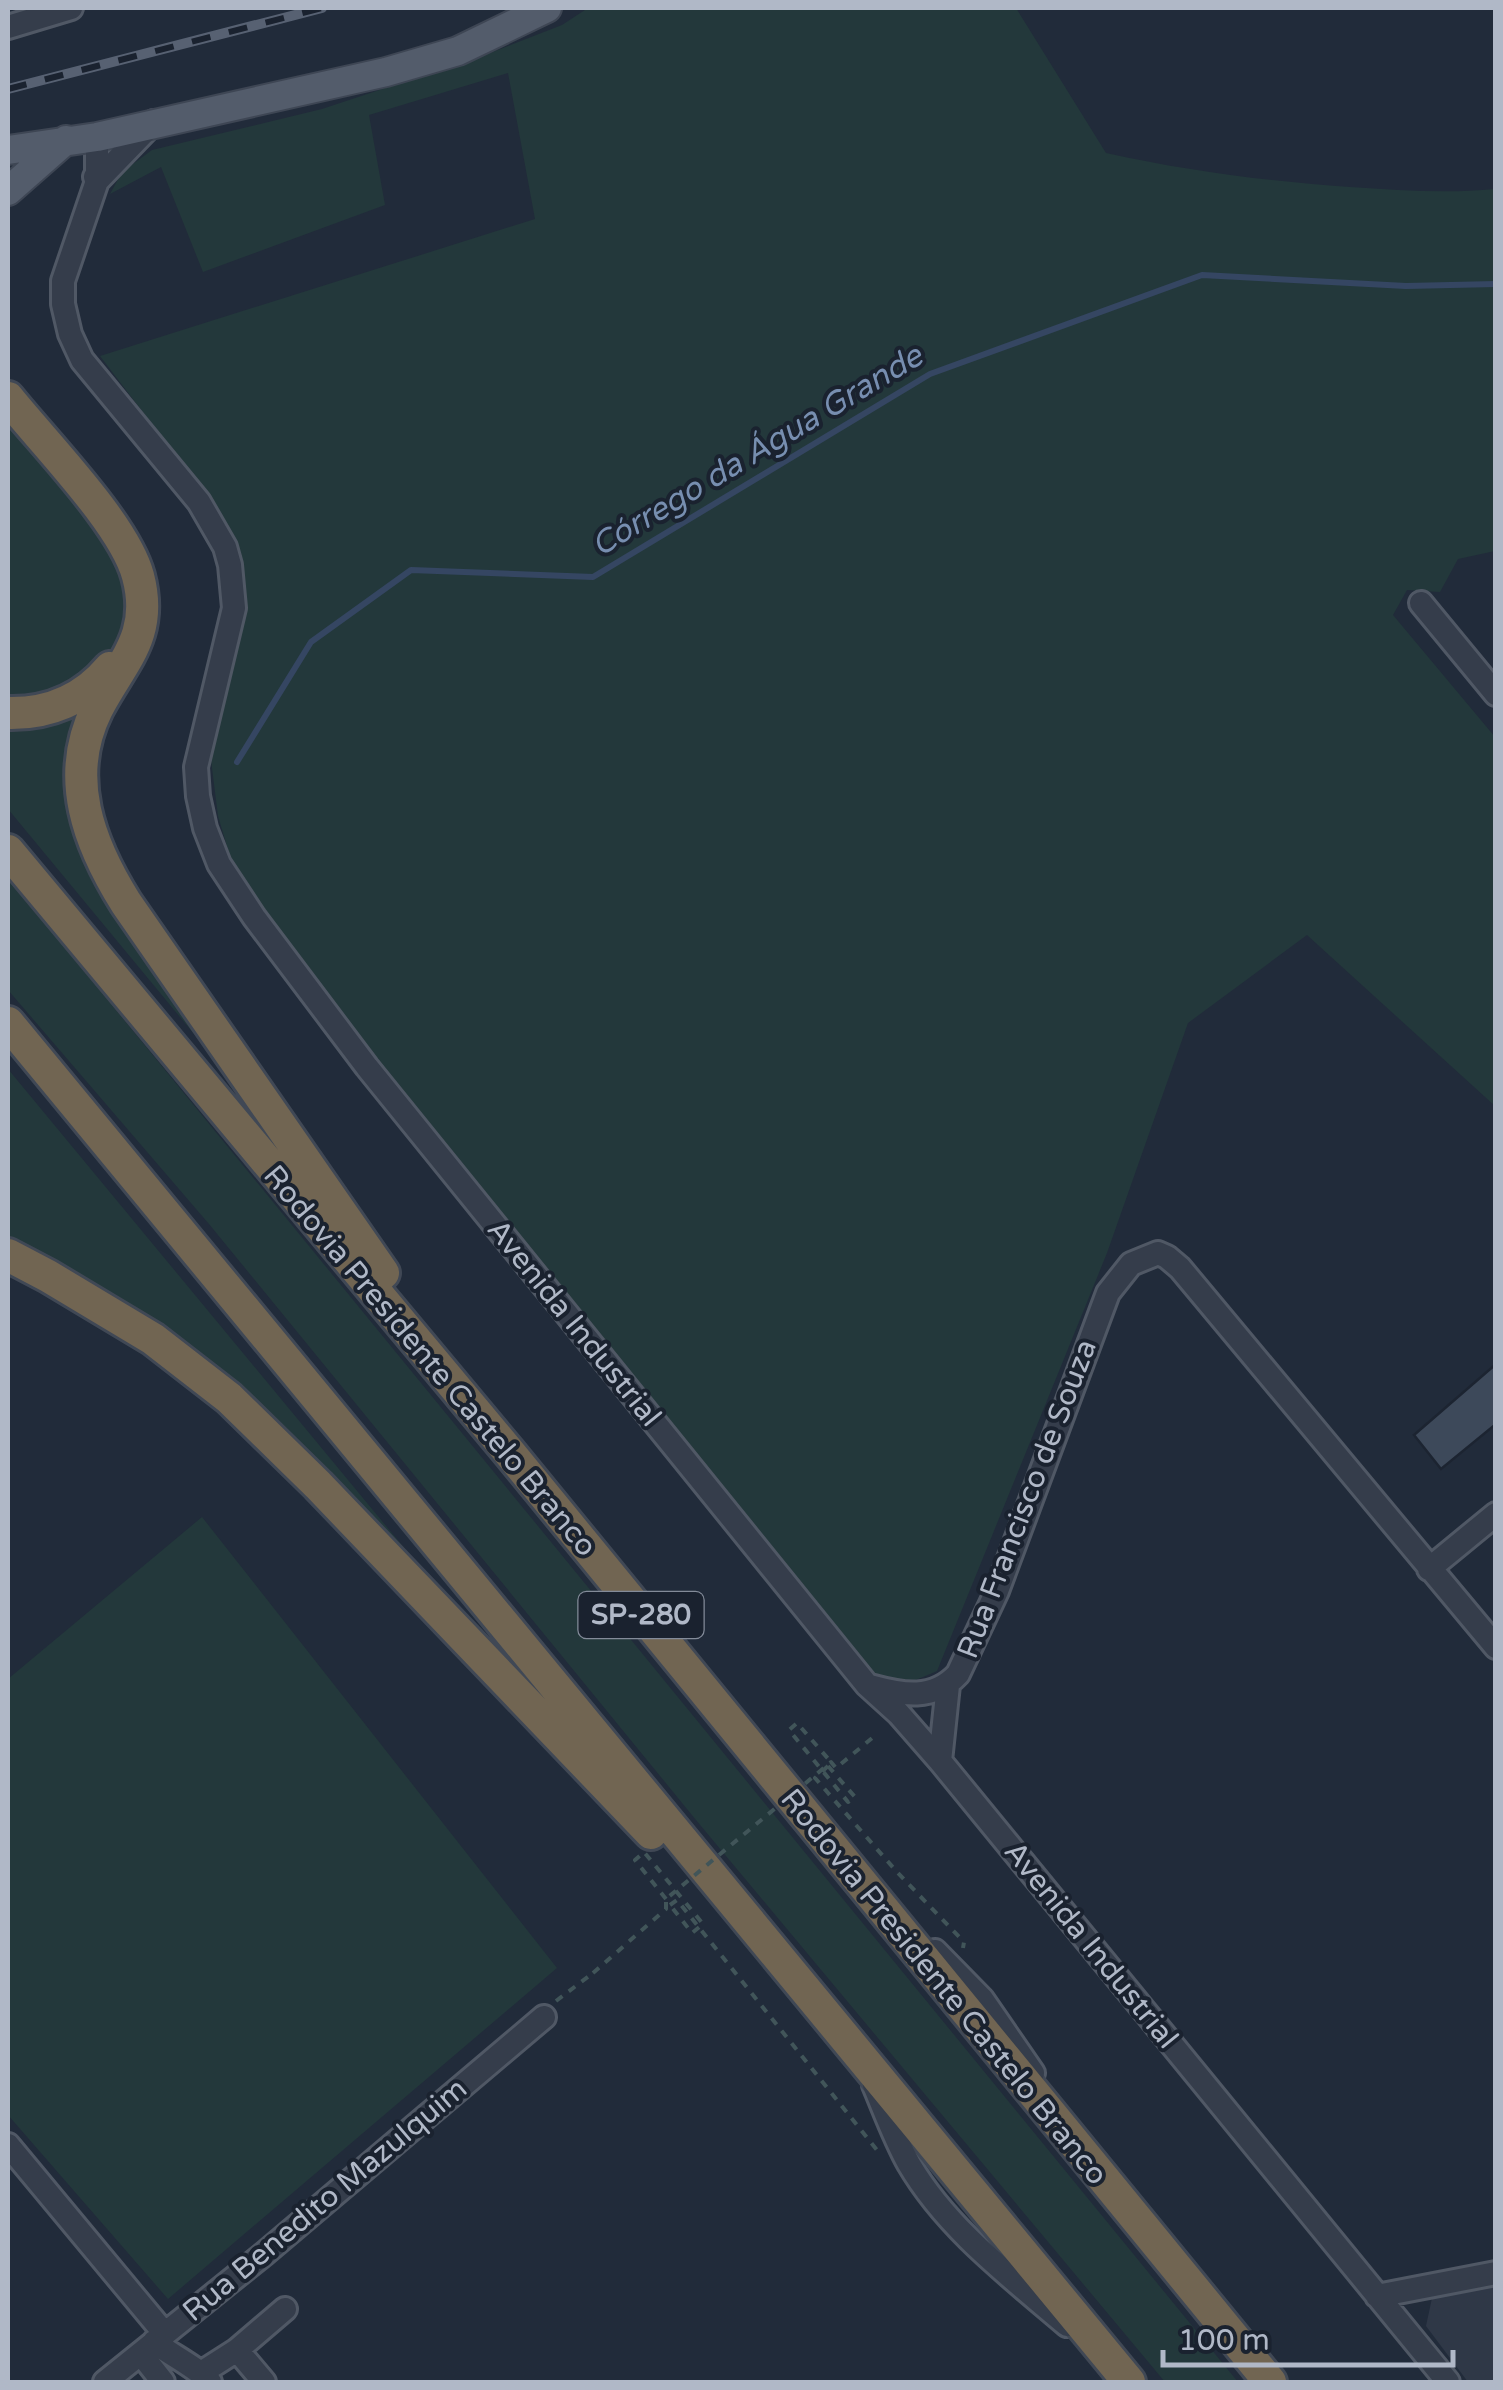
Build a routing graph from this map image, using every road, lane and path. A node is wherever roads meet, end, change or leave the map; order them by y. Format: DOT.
graph roads {
  1 [pos="72,8"];
  2 [pos="547,8"];
  3 [pos="8,26"];
  4 [pos="154,122"];
  5 [pos="98,137"];
  6 [pos="66,140"];
  7 [pos="8,150"];
  8 [pos="96,180"];
  9 [pos="8,191"];
  10 [pos="8,398"];
  11 [pos="140,600"];
  12 [pos="1421,603"];
  13 [pos="1496,694"];
  14 [pos="8,713"];
  15 [pos="8,851"];
  16 [pos="8,1023"];
  17 [pos="8,1255"];
  18 [pos="509,1452"];
  19 [pos="1496,1514"];
  20 [pos="1430,1569"];
  21 [pos="1496,1647"];
  22 [pos="948,1684"];
  23 [pos="866,1686"];
  24 [pos="877,1734"];
  25 [pos="940,1760"];
  26 [pos="829,1764"];
  27 [pos="666,1899"];
  28 [pos="962,1954"];
  29 [pos="793,1976"];
  30 [pos="544,2017"];
  31 [pos="8,2144"];
  32 [pos="879,2153"];
  33 [pos="1496,2273"];
  34 [pos="1377,2296"];
  35 [pos="285,2308"];
  36 [pos="153,2344"];
  37 [pos="237,2350"];
  38 [pos="1121,2373"];
  39 [pos="205,2378"];
  40 [pos="105,2382"];
  41 [pos="164,2382"];
  42 [pos="264,2382"];
  43 [pos="1270,2382"];
  44 [pos="1448,2382"];
  1 -- 3 [label="street"];
  2 -- 4 [label="main road"];
  4 -- 5 [label="main road"];
  4 -- 8 [label="street"];
  5 -- 6 [label="main road"];
  5 -- 8 [label="street, Avenida Industrial"];
  6 -- 7 [label="main road"];
  6 -- 8 [label="street"];
  6 -- 9 [label="main road"];
  8 -- 23 [label="street, Avenida Industrial"];
  10 -- 11 [label="highway"];
  11 -- 14 [label="highway"];
  11 -- 18 [label="highway"];
  12 -- 13 [label="street"];
  15 -- 18 [label="highway, Rodovia Presidente Castelo Branco / SP-280"];
  16 -- 29 [label="highway"];
  17 -- 29 [label="highway"];
  18 -- 43 [label="highway, Rodovia Presidente Castelo Branco / SP-280"];
  19 -- 20 [label="street"];
  20 -- 21 [label="street"];
  20 -- 22 [label="street, Rua Francisco de Souza"];
  22 -- 23 [label="street, Rua Francisco de Souza"];
  22 -- 25 [label="street"];
  23 -- 25 [label="street, Avenida Industrial"];
  24 -- 26 [label="path, bridge"];
  25 -- 34 [label="street, Avenida Industrial"];
  26 -- 26 [label="path, bridge"];
  26 -- 27 [label="path, bridge"];
  26 -- 28 [label="path"];
  27 -- 30 [label="path, bridge"];
  27 -- 32 [label="path, bridge"];
  29 -- 38 [label="highway"];
  30 -- 36 [label="street, Rua Benedito Mazulquim"];
  31 -- 36 [label="street"];
  33 -- 34 [label="street"];
  34 -- 44 [label="street, Avenida Industrial"];
  35 -- 37 [label="street"];
  36 -- 39 [label="street"];
  36 -- 40 [label="street, Rua Benedito Mazulquim"];
  36 -- 41 [label="street"];
  37 -- 39 [label="street"];
  37 -- 42 [label="street"];
}
